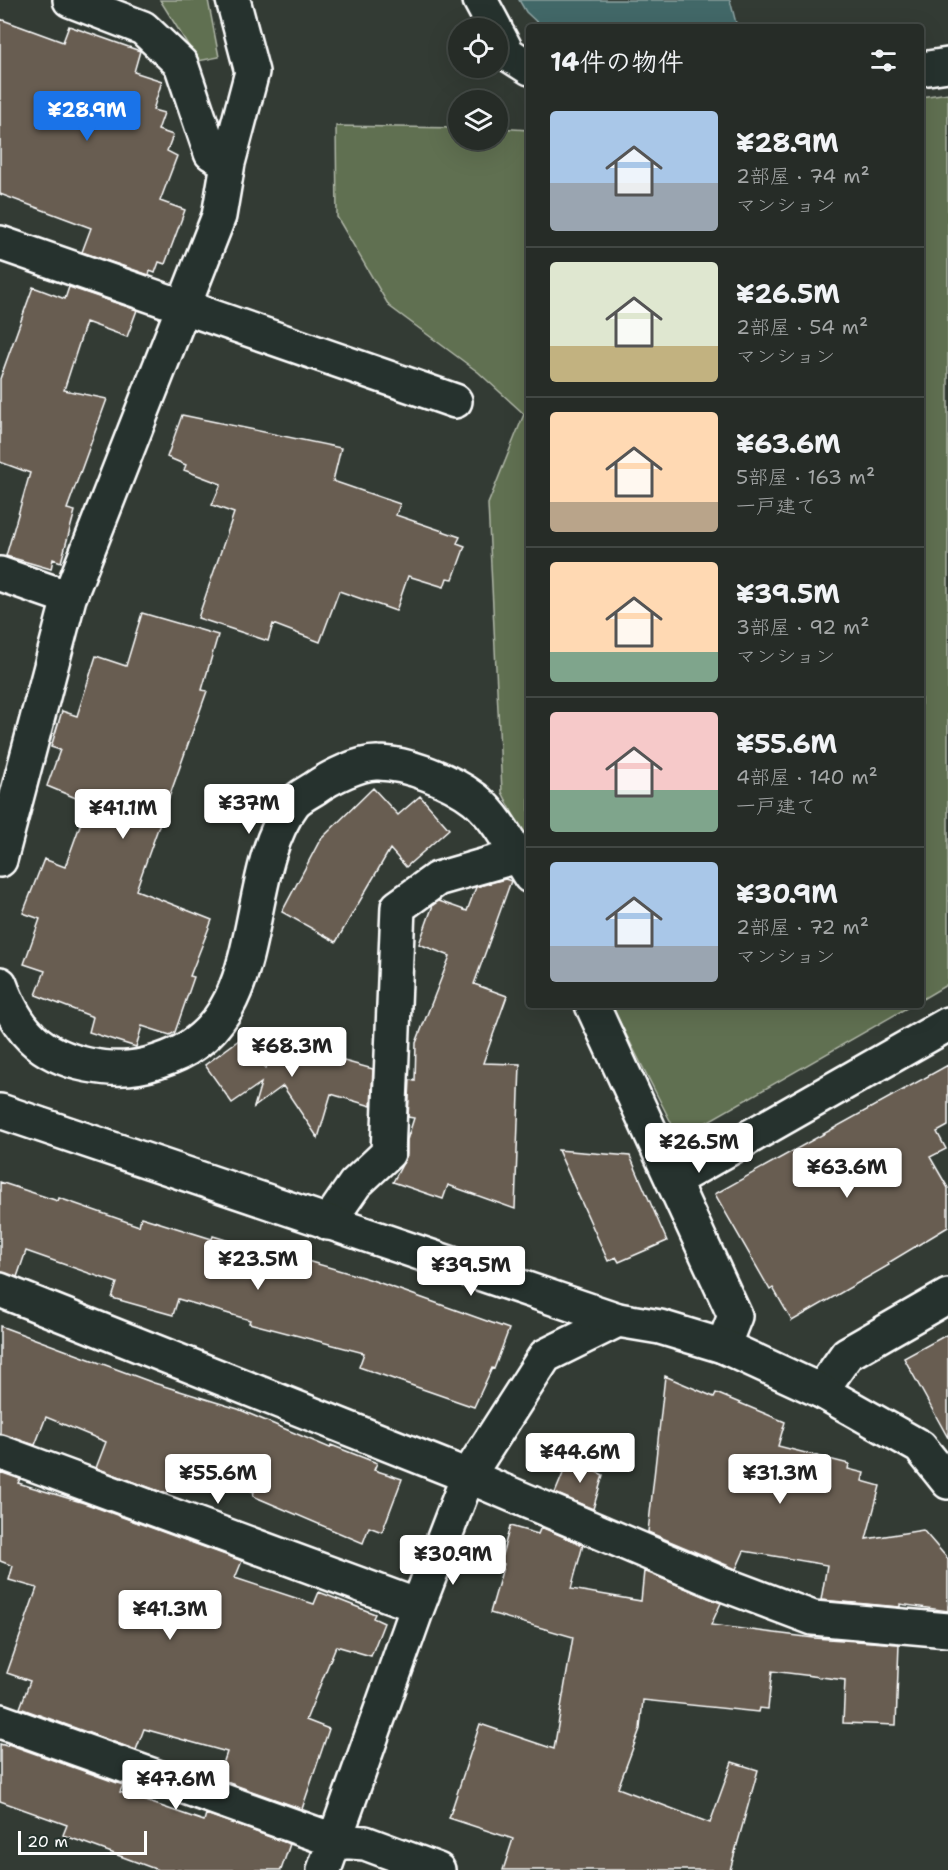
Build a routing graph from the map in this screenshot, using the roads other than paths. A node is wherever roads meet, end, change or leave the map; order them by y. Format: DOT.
graph roads {
  1 [pos="70,0"];
  2 [pos="233,0"];
  3 [pos="480,0"];
  4 [pos="490,18"];
  5 [pos="508,54"];
  6 [pos="948,64"];
  7 [pos="526,65"];
  8 [pos="924,68"];
  9 [pos="228,163"];
  10 [pos="0,243"];
  11 [pos="183,306"];
  12 [pos="455,401"];
  13 [pos="0,574"];
  14 [pos="69,598"];
  15 [pos="0,860"];
  16 [pos="523,866"];
  17 [pos="0,984"];
  18 [pos="593,1008"];
  19 [pos="948,1024"];
  20 [pos="0,1111"];
  21 [pos="674,1180"];
  22 [pos="328,1223"];
  23 [pos="0,1290"];
  24 [pos="948,1296"];
  25 [pos="618,1320"];
  26 [pos="723,1346"];
  27 [pos="821,1391"];
  28 [pos="0,1452"];
  29 [pos="468,1476"];
  30 [pos="948,1482"];
  31 [pos="418,1606"];
  32 [pos="948,1630"];
  33 [pos="0,1721"];
  34 [pos="330,1855"];
  35 [pos="438,1870"];
  1 -- 9 [label="street"];
  2 -- 9 [label="street"];
  3 -- 4 [label="street"];
  5 -- 7 [label="street"];
  6 -- 8 [label="street"];
  9 -- 11 [label="street"];
  10 -- 11 [label="street"];
  11 -- 12 [label="street"];
  11 -- 14 [label="street"];
  13 -- 14 [label="street"];
  14 -- 15 [label="street"];
  16 -- 17 [label="street"];
  16 -- 22 [label="street"];
  18 -- 21 [label="street"];
  19 -- 21 [label="street"];
  20 -- 22 [label="street"];
  21 -- 26 [label="street"];
  22 -- 25 [label="street"];
  23 -- 29 [label="street"];
  24 -- 27 [label="street"];
  25 -- 26 [label="street"];
  25 -- 29 [label="street"];
  26 -- 27 [label="street"];
  27 -- 30 [label="street"];
  28 -- 31 [label="street"];
  29 -- 31 [label="street"];
  29 -- 32 [label="street"];
  31 -- 34 [label="street"];
  33 -- 34 [label="street"];
  34 -- 35 [label="street"];
}
